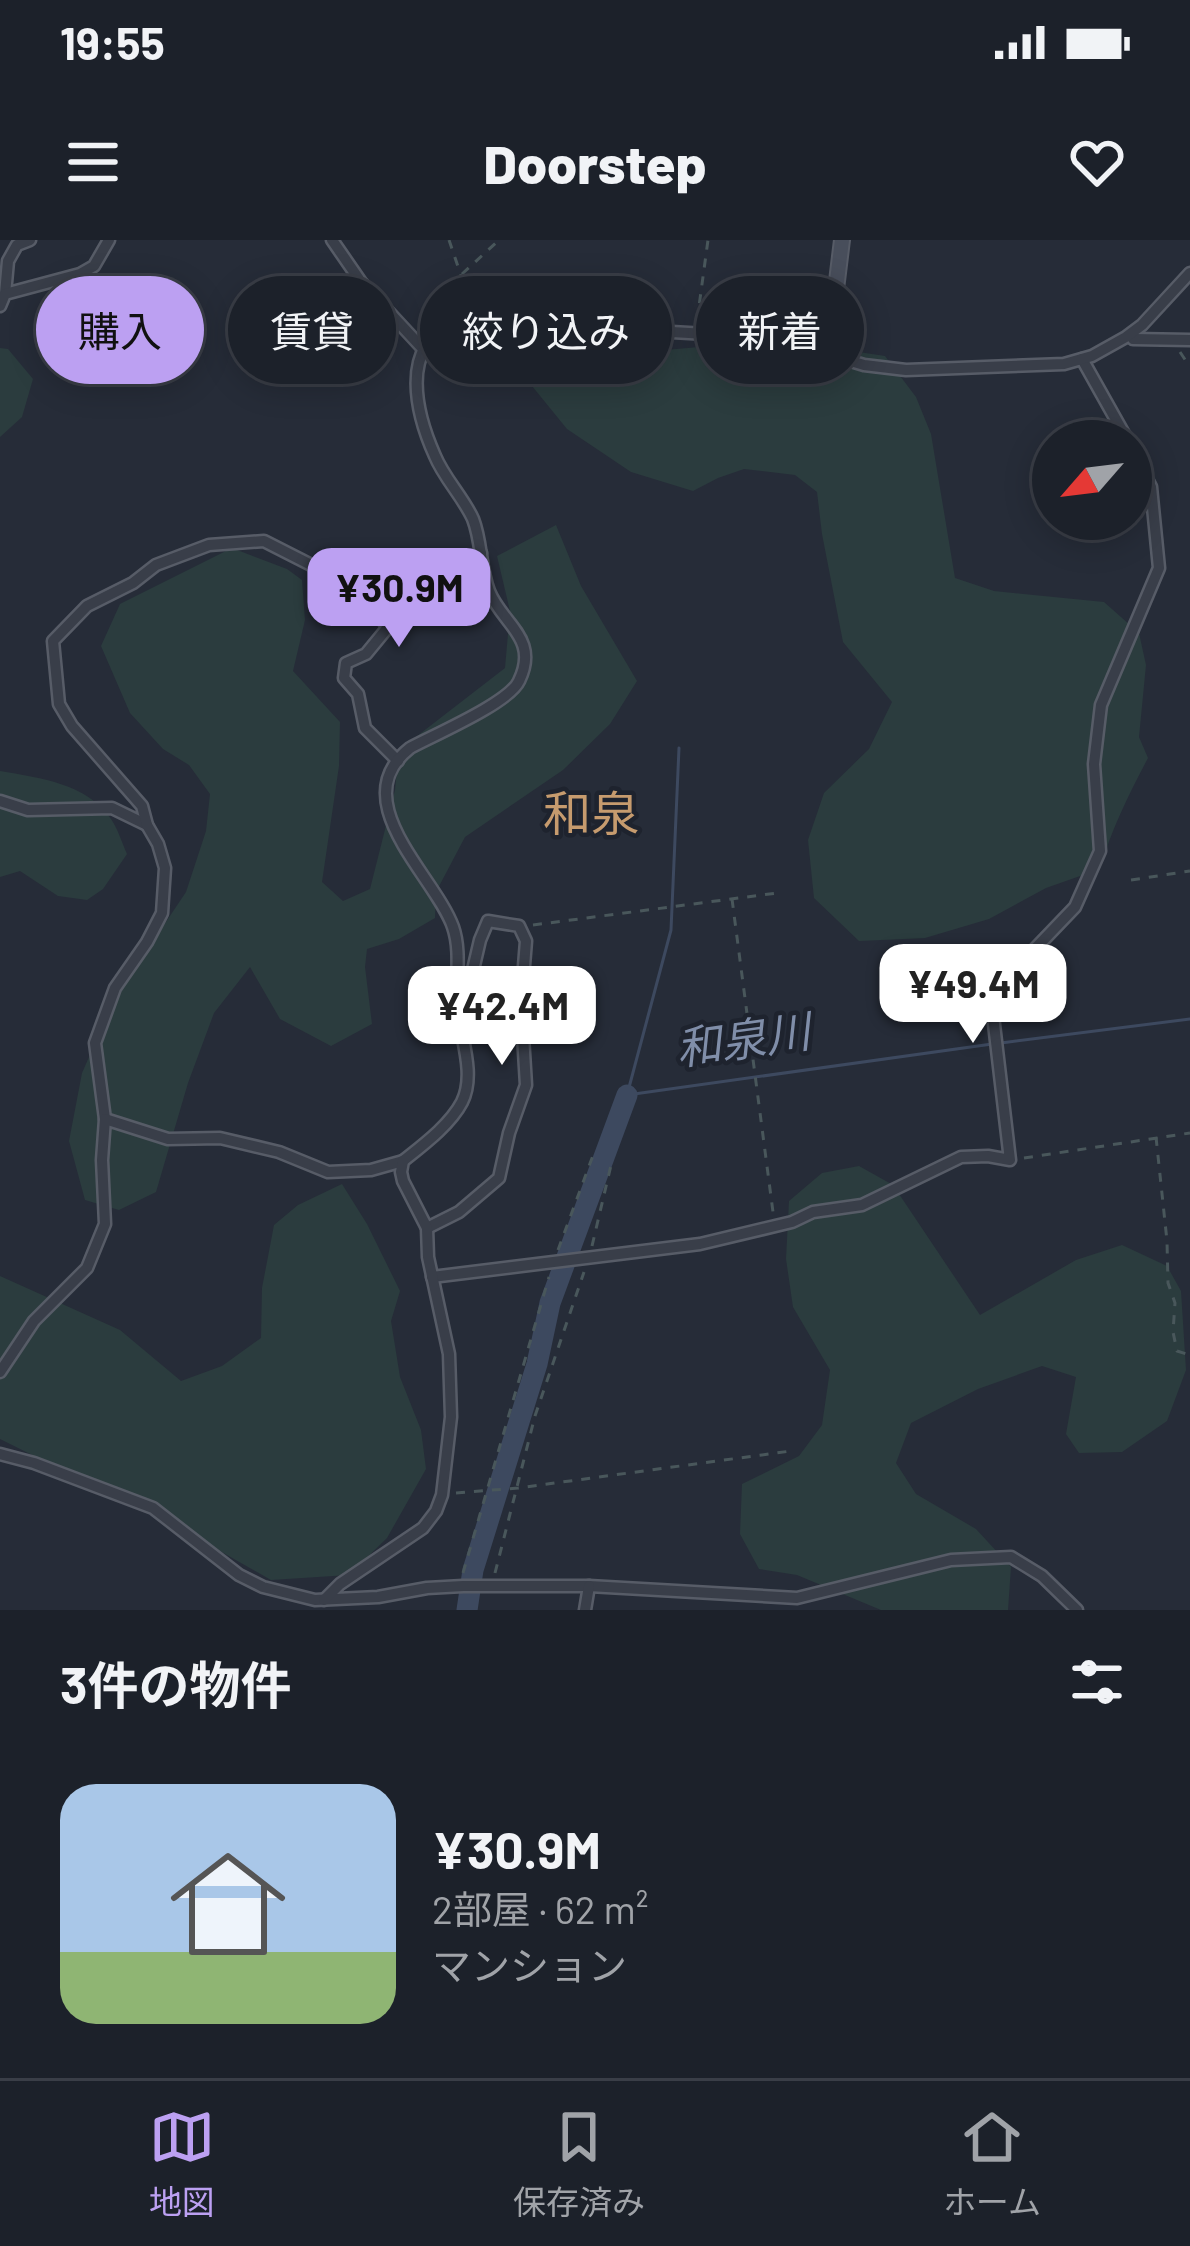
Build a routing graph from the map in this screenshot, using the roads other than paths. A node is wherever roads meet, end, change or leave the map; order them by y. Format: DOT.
graph roads {
  1 [pos="30,240"];
  2 [pos="109,240"];
  3 [pos="332,240"];
  4 [pos="842,240"];
  5 [pos="1190,273"];
  6 [pos="838,276"];
  7 [pos="3,300"];
  8 [pos="1133,338"];
  9 [pos="1190,340"];
  10 [pos="420,346"];
  11 [pos="1082,359"];
  12 [pos="420,360"];
  13 [pos="864,365"];
  14 [pos="1116,420"];
  15 [pos="1152,497"];
  16 [pos="481,553"];
  17 [pos="388,626"];
  18 [pos="397,760"];
  19 [pos="0,800"];
  20 [pos="147,825"];
  21 [pos="465,1004"];
  22 [pos="105,1118"];
  23 [pos="404,1161"];
  24 [pos="427,1228"];
  25 [pos="432,1277"];
  26 [pos="0,1372"];
  27 [pos="0,1454"];
  28 [pos="589,1586"];
  29 [pos="764,1597"];
  30 [pos="324,1600"];
  31 [pos="585,1610"];
  32 [pos="776,1610"];
  33 [pos="1077,1610"];
  1 -- 7 [label="street"];
  2 -- 7 [label="street"];
  3 -- 10 [label="street"];
  4 -- 6 [label="street"];
  5 -- 11 [label="street"];
  8 -- 9 [label="street"];
  11 -- 13 [label="street"];
  11 -- 14 [label="street"];
  12 -- 16 [label="street"];
  15 -- 25 [label="street"];
  16 -- 17 [label="street"];
  16 -- 18 [label="street"];
  17 -- 18 [label="street"];
  17 -- 20 [label="street"];
  18 -- 23 [label="street"];
  19 -- 20 [label="street"];
  20 -- 22 [label="street"];
  21 -- 24 [label="street"];
  22 -- 23 [label="street"];
  22 -- 26 [label="street"];
  23 -- 24 [label="street"];
  24 -- 25 [label="street"];
  25 -- 30 [label="street"];
  27 -- 30 [label="street"];
  28 -- 29 [label="street"];
  28 -- 30 [label="street"];
  28 -- 31 [label="street"];
  29 -- 32 [label="street"];
  29 -- 33 [label="street"];
}
